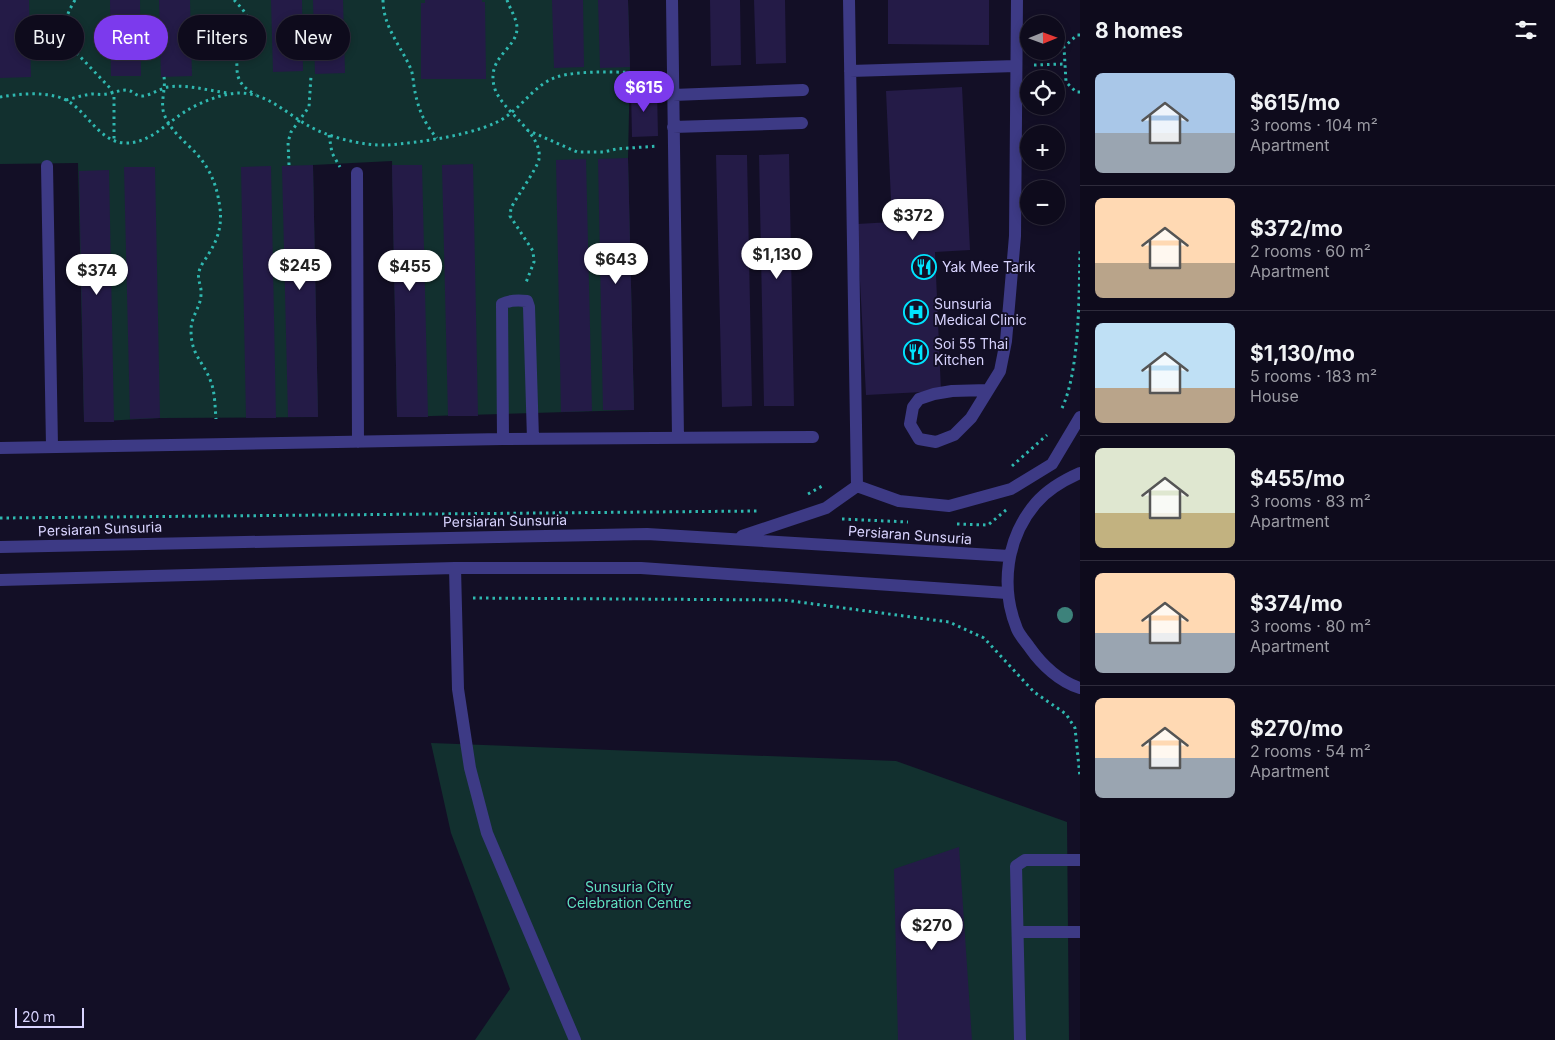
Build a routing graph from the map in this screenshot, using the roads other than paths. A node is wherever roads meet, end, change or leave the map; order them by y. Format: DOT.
graph roads {
  1 [pos="672,0"];
  2 [pos="849,0"];
  3 [pos="1017,0"];
  4 [pos="1021,65"];
  5 [pos="850,72"];
  6 [pos="803,90"];
  7 [pos="673,95"];
  8 [pos="802,123"];
  9 [pos="673,127"];
  10 [pos="46,166"];
  11 [pos="357,172"];
  12 [pos="988,390"];
  13 [pos="1080,417"];
  14 [pos="678,437"];
  15 [pos="813,438"];
  16 [pos="533,439"];
  17 [pos="503,440"];
  18 [pos="358,442"];
  19 [pos="52,446"];
  20 [pos="0,448"];
  21 [pos="1080,473"];
  22 [pos="857,486"];
  23 [pos="735,538"];
  24 [pos="0,547"];
  25 [pos="1009,556"];
  26 [pos="455,568"];
  27 [pos="0,580"];
  28 [pos="1007,593"];
  29 [pos="1080,688"];
  30 [pos="1080,860"];
  31 [pos="1019,932"];
  32 [pos="1080,932"];
  33 [pos="576,1040"];
  34 [pos="1020,1040"];
  1 -- 7 [label="street"];
  2 -- 5 [label="street"];
  3 -- 4 [label="street"];
  4 -- 5 [label="street"];
  4 -- 12 [label="street"];
  5 -- 22 [label="street"];
  6 -- 7 [label="street"];
  7 -- 9 [label="street"];
  8 -- 9 [label="street"];
  9 -- 14 [label="street"];
  10 -- 19 [label="street"];
  11 -- 18 [label="street"];
  12 -- 12 [label="street"];
  13 -- 22 [label="street"];
  14 -- 15 [label="street"];
  14 -- 16 [label="street"];
  16 -- 17 [label="street"];
  16 -- 17 [label="street"];
  17 -- 18 [label="street"];
  18 -- 19 [label="street"];
  19 -- 20 [label="street"];
  21 -- 25 [label="street"];
  22 -- 23 [label="street"];
  23 -- 24 [label="street, Persiaran Sunsuria"];
  23 -- 25 [label="street, Persiaran Sunsuria"];
  25 -- 28 [label="street"];
  26 -- 27 [label="street"];
  26 -- 28 [label="street"];
  26 -- 33 [label="street"];
  28 -- 29 [label="street"];
  30 -- 31 [label="street"];
  31 -- 32 [label="street"];
  31 -- 34 [label="street"];
}
